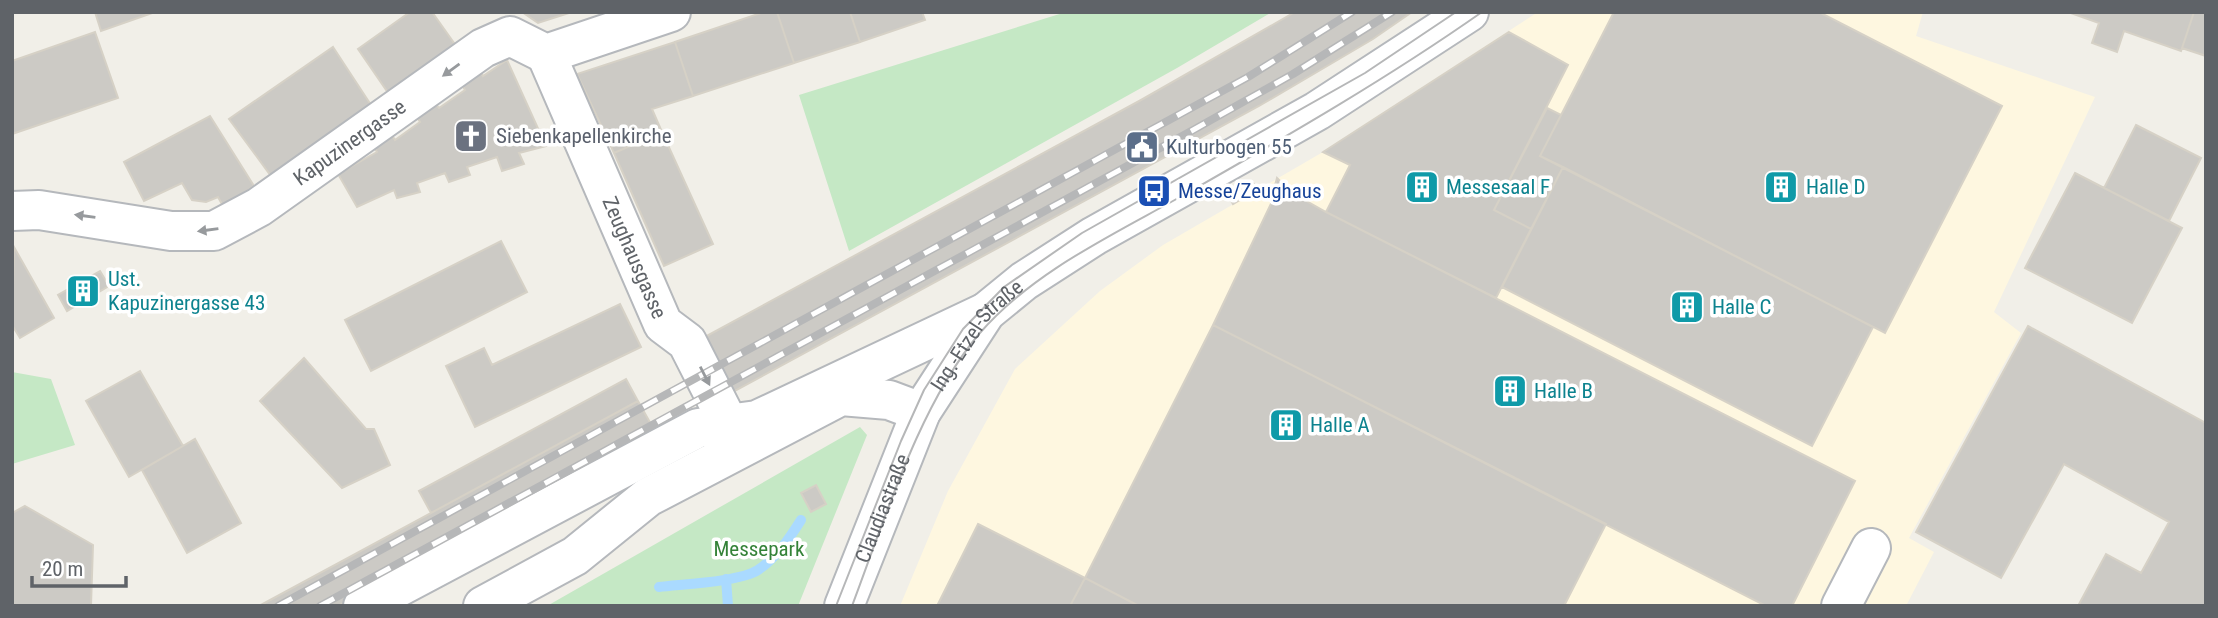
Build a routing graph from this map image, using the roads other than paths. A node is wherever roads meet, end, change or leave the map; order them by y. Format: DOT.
graph roads {
  1 [pos="671,12"];
  2 [pos="1469,12"];
  3 [pos="509,24"];
  4 [pos="546,54"];
  5 [pos="12,211"];
  6 [pos="986,313"];
  7 [pos="920,412"];
  8 [pos="741,448"];
  9 [pos="1871,548"];
  10 [pos="493,603"];
  11 [pos="363,606"];
  12 [pos="844,606"];
  13 [pos="1841,606"];
  1 -- 4 [label="street"];
  2 -- 6 [label="street, Ing.-Etzel-Straße"];
  3 -- 4 [label="street, Kapuzinergasse"];
  3 -- 5 [label="street, Kapuzinergasse, one-way"];
  4 -- 8 [label="street, Zeughausgasse, one-way"];
  6 -- 7 [label="street, Ing.-Etzel-Straße"];
  6 -- 11 [label="street"];
  7 -- 8 [label="street, Ing.-Etzel-Straße"];
  7 -- 12 [label="street, Claudiastraße"];
  8 -- 10 [label="street, Ing.-Etzel-Straße"];
  9 -- 13 [label="street"];
}
